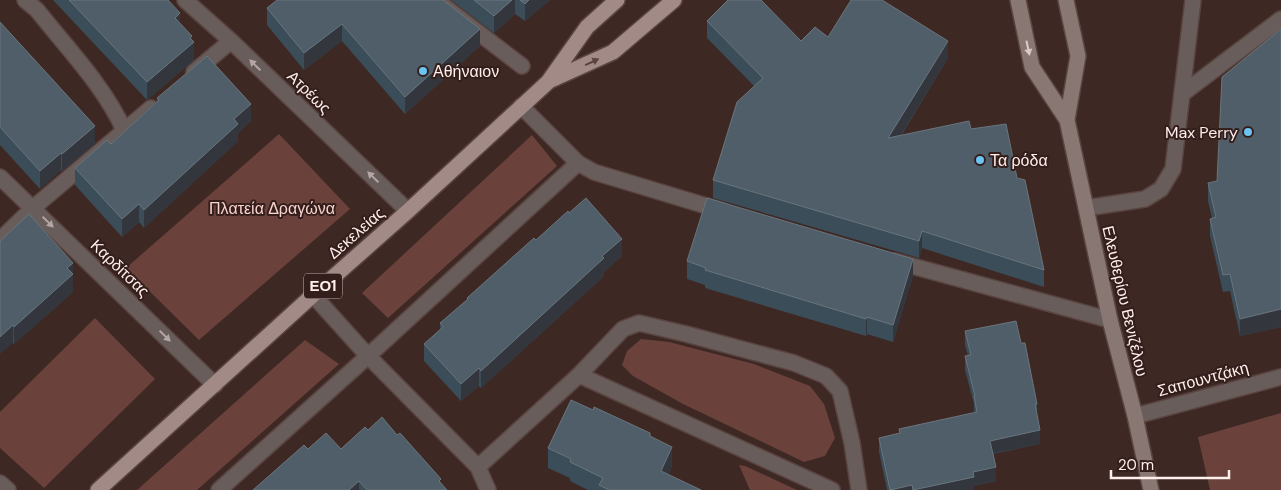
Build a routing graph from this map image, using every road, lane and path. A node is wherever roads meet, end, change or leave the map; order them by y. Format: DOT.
graph roads {
  1 [pos="25,0"];
  2 [pos="186,0"];
  3 [pos="436,0"];
  4 [pos="617,0"];
  5 [pos="674,0"];
  6 [pos="1018,0"];
  7 [pos="1066,0"];
  8 [pos="1193,0"];
  9 [pos="1281,19"];
  10 [pos="231,41"];
  11 [pos="522,66"];
  12 [pos="185,79"];
  13 [pos="548,82"];
  14 [pos="1182,94"];
  15 [pos="162,98"];
  16 [pos="521,106"];
  17 [pos="1067,120"];
  18 [pos="124,130"];
  19 [pos="578,162"];
  20 [pos="0,177"];
  21 [pos="33,208"];
  22 [pos="1086,208"];
  23 [pos="408,211"];
  24 [pos="737,215"];
  25 [pos="0,240"];
  26 [pos="876,256"];
  27 [pos="313,295"];
  28 [pos="1110,320"];
  29 [pos="368,356"];
  30 [pos="579,375"];
  31 [pos="1281,377"];
  32 [pos="215,385"];
  33 [pos="1135,416"];
  34 [pos="478,467"];
  35 [pos="0,483"];
  36 [pos="8,490"];
  37 [pos="98,490"];
  38 [pos="219,490"];
  39 [pos="488,490"];
  40 [pos="832,490"];
  41 [pos="859,490"];
  42 [pos="1151,490"];
  1 -- 18 [label="street"];
  2 -- 10 [label="street, Ατρέως"];
  3 -- 11 [label="street"];
  4 -- 13 [label="main road, Δεκελείας / ΕΟ1"];
  13 -- 5 [label="main road, Δεκελείας / ΕΟ1, one-way"];
  6 -- 17 [label="main road, Ελευθερίου Βενιζέλου, one-way"];
  7 -- 17 [label="main road, Ελευθερίου Βενιζέλου"];
  8 -- 14 [label="street"];
  9 -- 14 [label="street"];
  10 -- 12 [label="street"];
  23 -- 10 [label="street, Ατρέως, one-way"];
  13 -- 16 [label="main road, Δεκελείας / ΕΟ1"];
  14 -- 22 [label="street"];
  15 -- 18 [label="street"];
  16 -- 19 [label="street"];
  16 -- 23 [label="main road, Δεκελείας / ΕΟ1"];
  17 -- 22 [label="main road, Ελευθερίου Βενιζέλου"];
  18 -- 21 [label="street"];
  19 -- 24 [label="street"];
  19 -- 29 [label="street"];
  20 -- 21 [label="street, Καρδίτσας"];
  21 -- 25 [label="street"];
  21 -- 32 [label="street, Καρδίτσας, one-way"];
  22 -- 28 [label="main road, Ελευθερίου Βενιζέλου"];
  23 -- 27 [label="main road, Δεκελείας / ΕΟ1"];
  26 -- 28 [label="street"];
  27 -- 29 [label="street"];
  27 -- 32 [label="main road, Δεκελείας / ΕΟ1"];
  28 -- 33 [label="main road, Ελευθερίου Βενιζέλου"];
  29 -- 34 [label="street"];
  29 -- 38 [label="street"];
  30 -- 34 [label="street"];
  30 -- 40 [label="street"];
  30 -- 41 [label="street"];
  31 -- 33 [label="street, Σαπουντζάκη"];
  32 -- 37 [label="main road, Δεκελείας / ΕΟ1"];
  33 -- 42 [label="main road, Ελευθερίου Βενιζέλου"];
  34 -- 39 [label="street"];
  35 -- 36 [label="street"];
}
